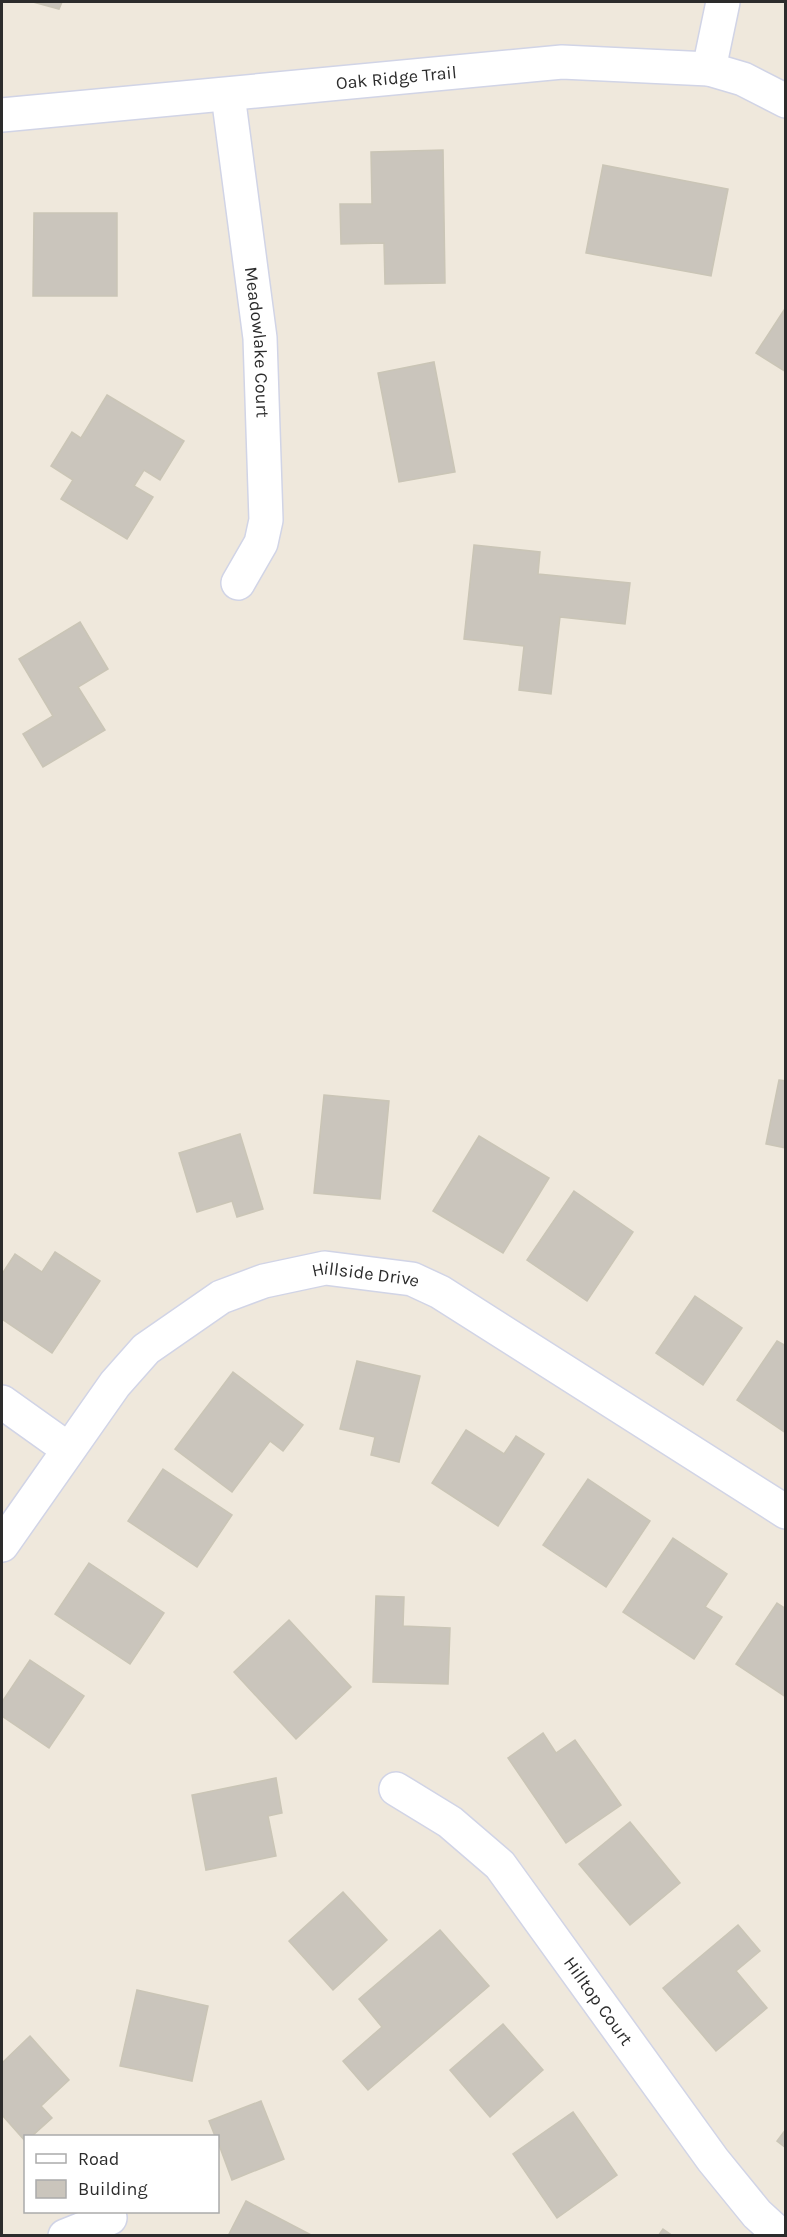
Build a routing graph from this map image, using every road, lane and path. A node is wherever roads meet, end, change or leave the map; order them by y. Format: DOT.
graph roads {
  1 [pos="723,2"];
  2 [pos="708,69"];
  3 [pos="228,95"];
  4 [pos="786,100"];
  5 [pos="2,115"];
  6 [pos="238,583"];
  7 [pos="2,1402"];
  8 [pos="68,1449"];
  9 [pos="786,1512"];
  10 [pos="2,1545"];
  11 [pos="396,1789"];
  12 [pos="110,2218"];
  13 [pos="65,2235"];
  14 [pos="781,2235"];
  1 -- 2 [label="street"];
  2 -- 3 [label="street, Oak Ridge Trail"];
  2 -- 4 [label="street, Oak Ridge Trail"];
  3 -- 5 [label="street, Oak Ridge Trail"];
  3 -- 6 [label="street, Meadowlake Court"];
  7 -- 8 [label="street"];
  8 -- 9 [label="street, Hillside Drive"];
  8 -- 10 [label="street, Hillside Drive"];
  11 -- 14 [label="street, Hilltop Court"];
  12 -- 13 [label="street"];
}
